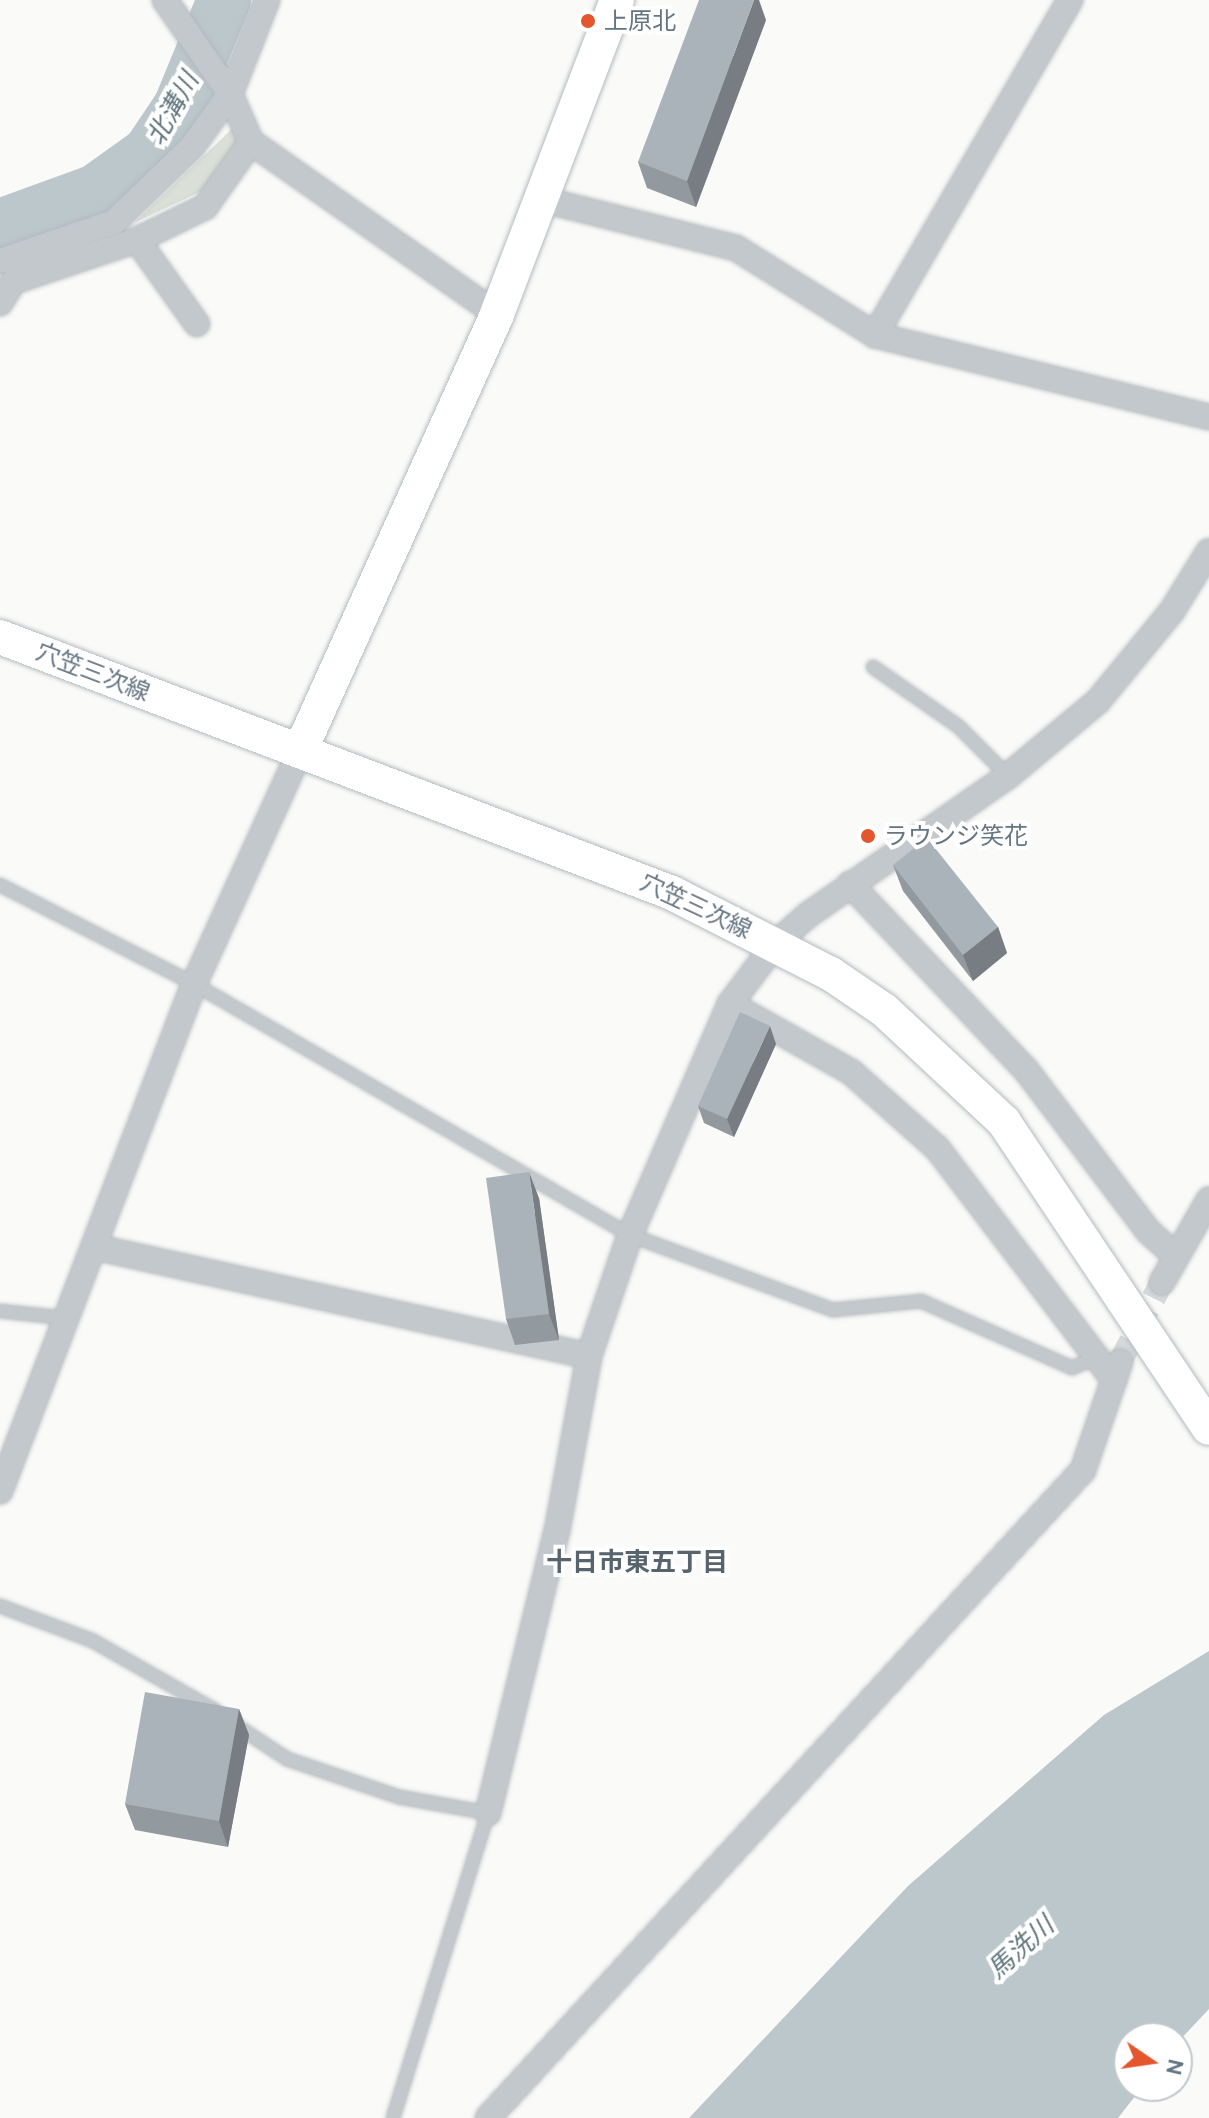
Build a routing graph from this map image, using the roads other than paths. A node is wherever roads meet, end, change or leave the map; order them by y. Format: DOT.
graph roads {
  1 [pos="165,0"];
  2 [pos="267,0"];
  3 [pos="617,0"];
  4 [pos="1070,0"];
  5 [pos="230,94"];
  6 [pos="251,142"];
  7 [pos="544,200"];
  8 [pos="137,240"];
  9 [pos="0,261"];
  10 [pos="0,303"];
  11 [pos="497,314"];
  12 [pos="197,324"];
  13 [pos="875,335"];
  14 [pos="1209,417"];
  15 [pos="1209,551"];
  16 [pos="0,637"];
  17 [pos="873,667"];
  18 [pos="300,751"];
  19 [pos="1008,776"];
  20 [pos="850,884"];
  21 [pos="0,885"];
  22 [pos="775,944"];
  23 [pos="194,984"];
  24 [pos="730,1004"];
  25 [pos="1209,1200"];
  26 [pos="630,1235"];
  27 [pos="94,1247"];
  28 [pos="1176,1256"];
  29 [pos="1162,1282"];
  30 [pos="0,1311"];
  31 [pos="64,1318"];
  32 [pos="589,1356"];
  33 [pos="1110,1367"];
  34 [pos="1209,1428"];
  35 [pos="0,1491"];
  36 [pos="0,1606"];
  37 [pos="488,1813"];
  38 [pos="393,2118"];
  39 [pos="488,2118"];
  1 -- 5 [label="street"];
  2 -- 5 [label="street"];
  3 -- 7 [label="main road"];
  4 -- 13 [label="street"];
  5 -- 6 [label="street"];
  5 -- 9 [label="street"];
  6 -- 8 [label="street"];
  6 -- 11 [label="street"];
  7 -- 11 [label="main road"];
  7 -- 13 [label="street"];
  8 -- 10 [label="street"];
  8 -- 12 [label="street"];
  11 -- 18 [label="main road"];
  13 -- 14 [label="street"];
  15 -- 19 [label="street"];
  16 -- 18 [label="main road, 穴笠三次線"];
  17 -- 19 [label="lane"];
  18 -- 22 [label="main road, 穴笠三次線"];
  18 -- 23 [label="street"];
  19 -- 20 [label="street"];
  20 -- 22 [label="street"];
  20 -- 28 [label="street"];
  21 -- 23 [label="lane"];
  22 -- 24 [label="street"];
  22 -- 34 [label="main road, 穴笠三次線"];
  23 -- 26 [label="lane"];
  23 -- 27 [label="street"];
  24 -- 26 [label="street"];
  24 -- 33 [label="street"];
  25 -- 28 [label="street"];
  26 -- 32 [label="street"];
  26 -- 33 [label="lane"];
  27 -- 31 [label="street"];
  27 -- 32 [label="street"];
  28 -- 29 [label="street"];
  30 -- 31 [label="lane"];
  31 -- 35 [label="street"];
  32 -- 37 [label="street"];
  33 -- 39 [label="street"];
  36 -- 37 [label="lane"];
  37 -- 38 [label="lane"];
}
